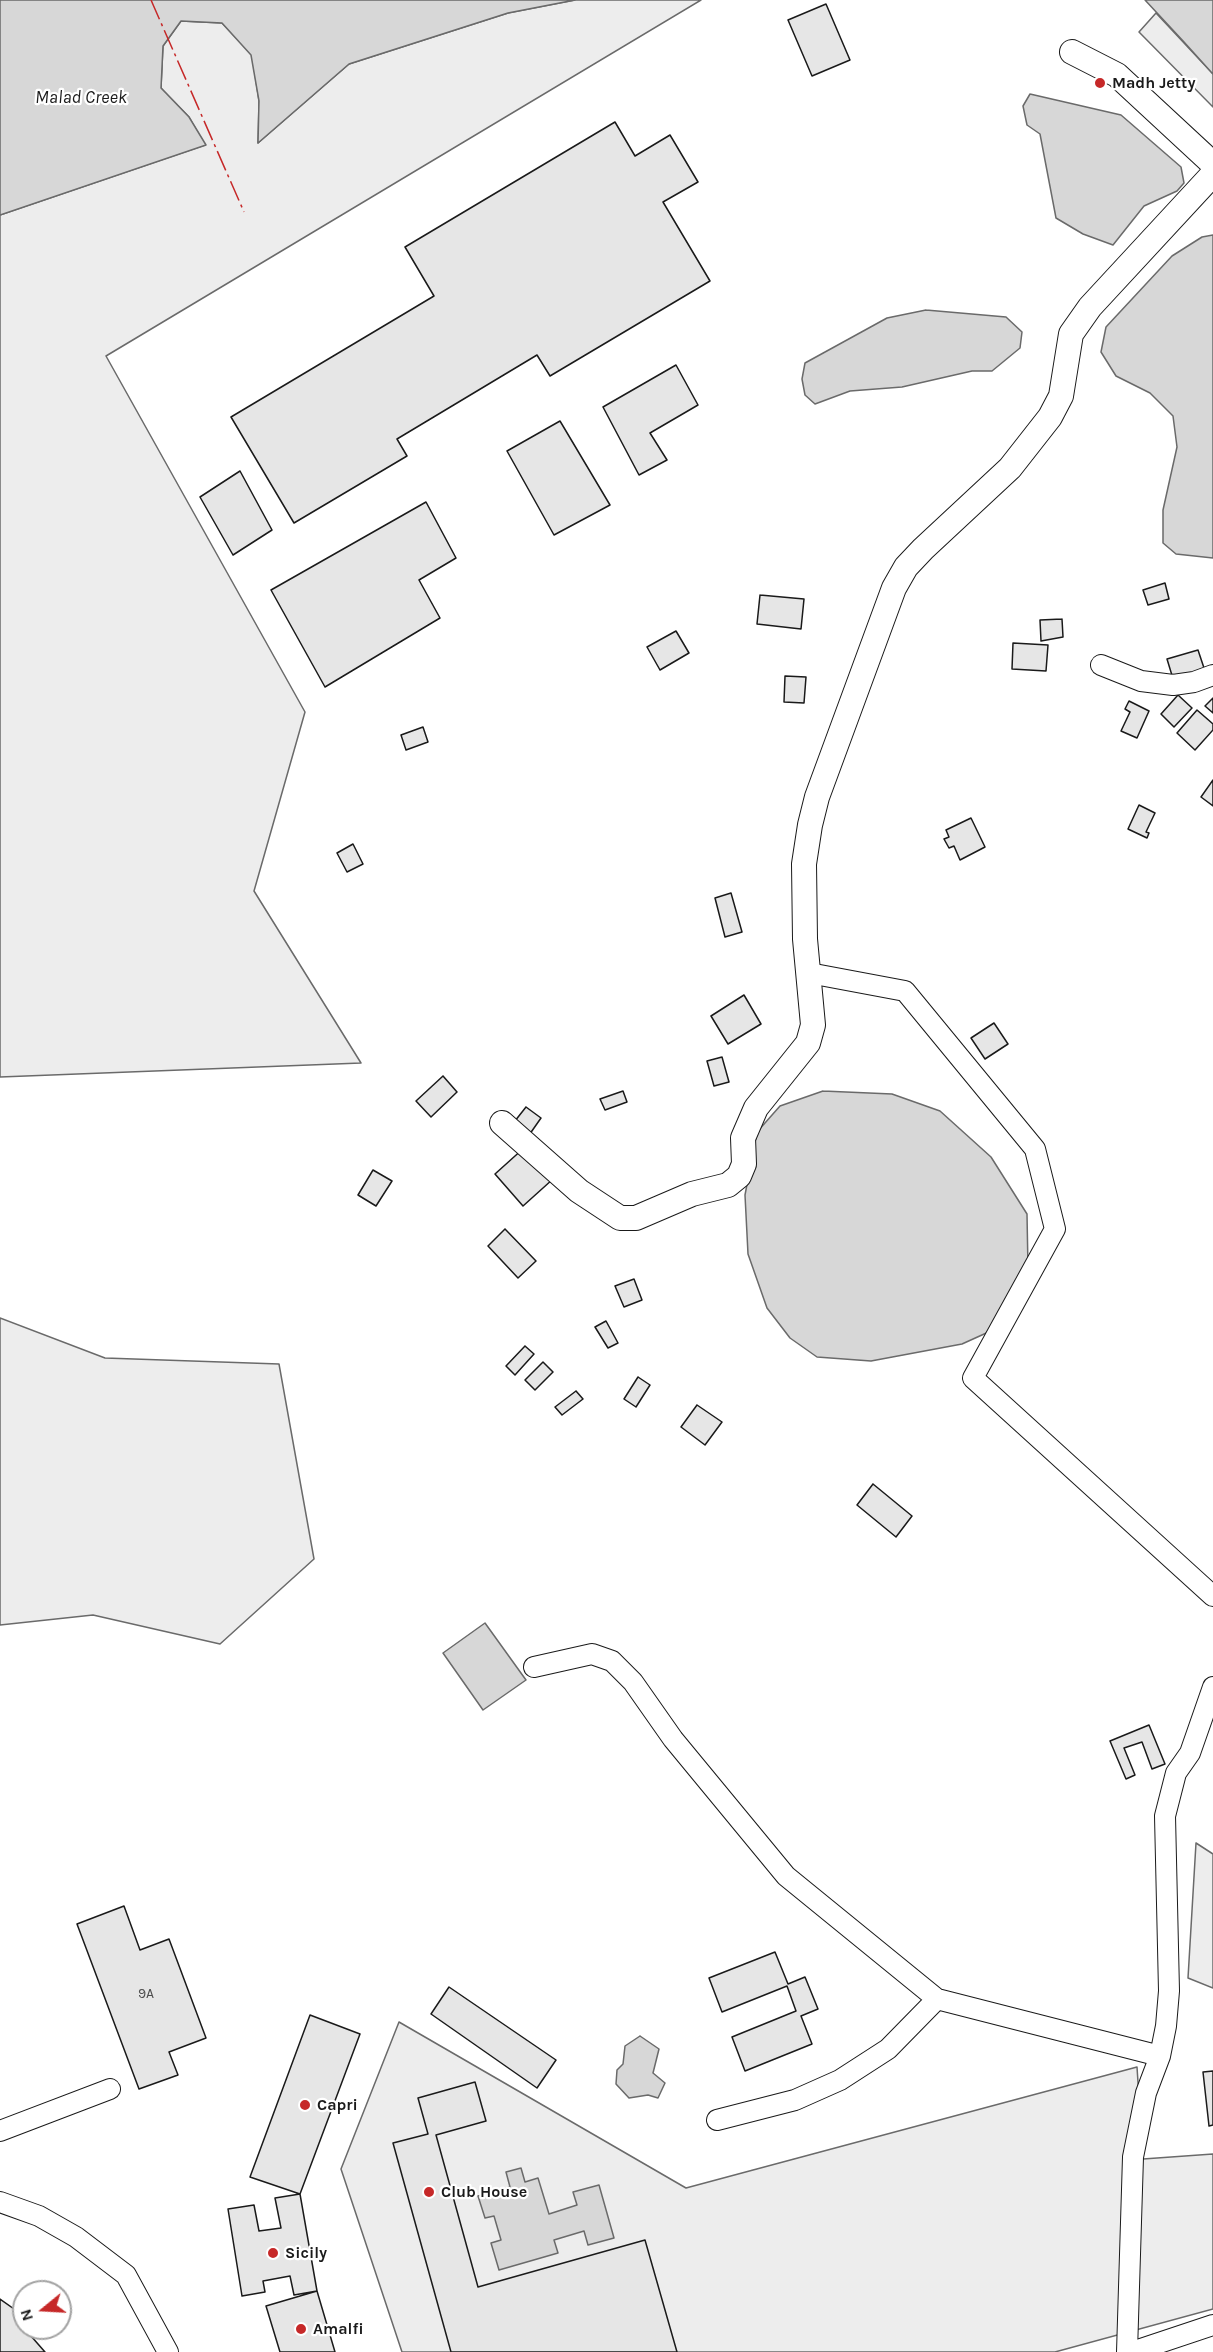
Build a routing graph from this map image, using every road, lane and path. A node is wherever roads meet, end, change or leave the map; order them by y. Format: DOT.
graph roads {
  1 [pos="1072,52"];
  2 [pos="1213,164"];
  3 [pos="1213,174"];
  4 [pos="1101,665"];
  5 [pos="1213,675"];
  6 [pos="809,973"];
  7 [pos="502,1123"];
  8 [pos="1213,1596"];
  9 [pos="534,1666"];
  10 [pos="1213,1687"];
  11 [pos="937,1999"];
  12 [pos="1160,2055"];
  13 [pos="110,2089"];
  14 [pos="717,2120"];
  15 [pos="0,2131"];
  16 [pos="0,2202"];
  17 [pos="1213,2325"];
  18 [pos="1178,2339"];
  19 [pos="168,2352"];
  20 [pos="1127,2352"];
  21 [pos="1132,2352"];
  22 [pos="1193,2352"];
  1 -- 2 [label="street"];
  3 -- 6 [label="street"];
  4 -- 5 [label="street"];
  6 -- 7 [label="street"];
  6 -- 8 [label="street"];
  9 -- 11 [label="street"];
  10 -- 12 [label="street"];
  11 -- 12 [label="street"];
  11 -- 14 [label="street"];
  12 -- 20 [label="street"];
  13 -- 15 [label="street"];
  16 -- 19 [label="street"];
  17 -- 18 [label="street"];
  18 -- 21 [label="street"];
  18 -- 22 [label="street"];
}
